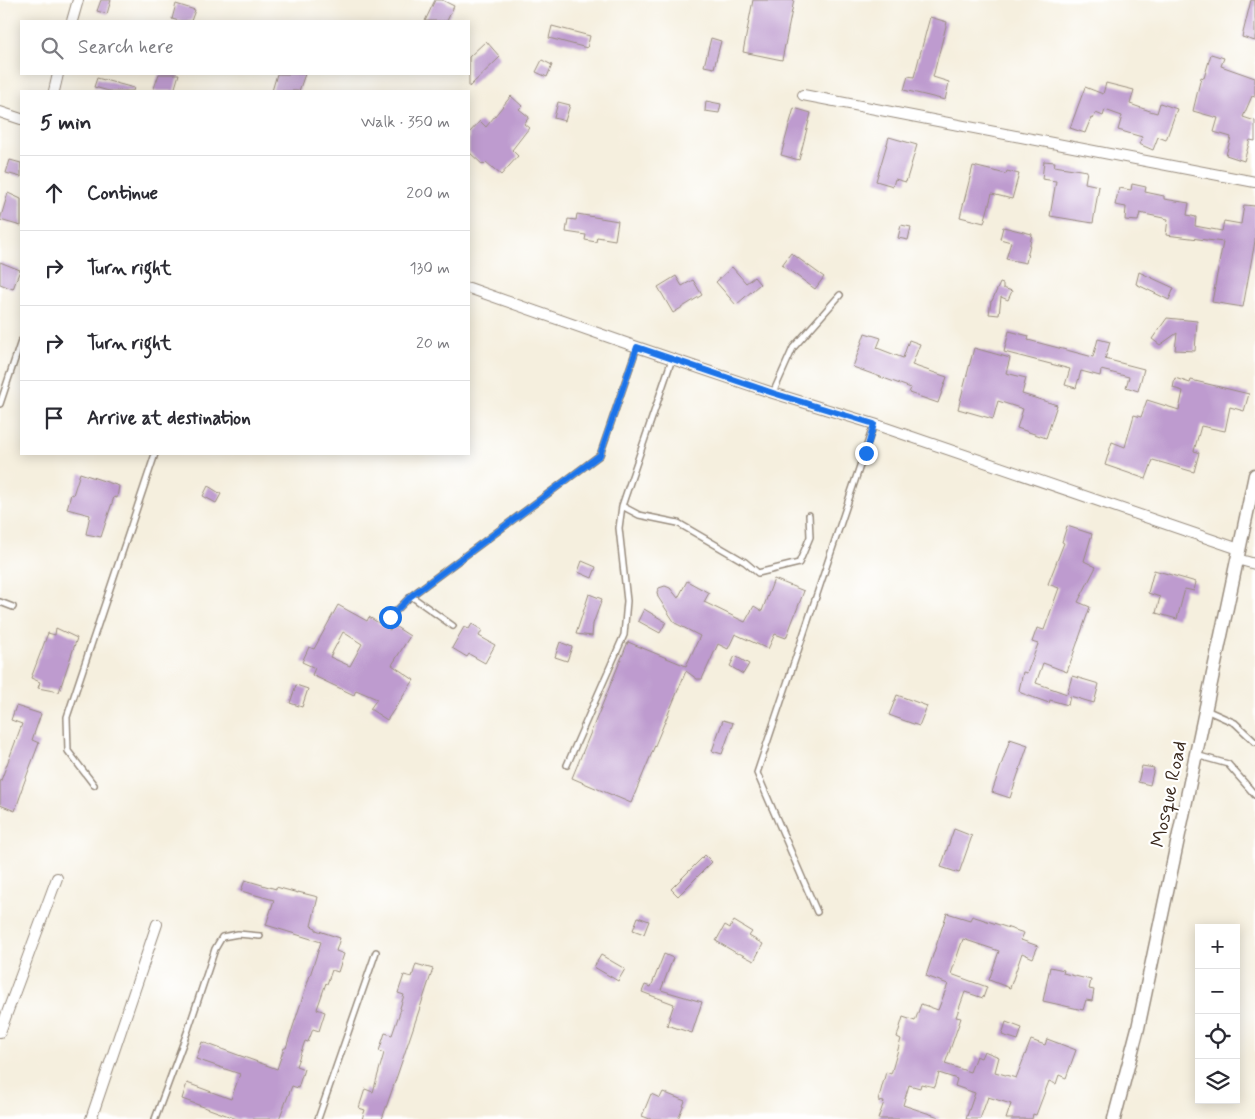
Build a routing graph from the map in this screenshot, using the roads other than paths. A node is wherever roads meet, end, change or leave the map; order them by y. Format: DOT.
graph roads {
  1 [pos="78,0"];
  2 [pos="72,20"];
  3 [pos="58,75"];
  4 [pos="54,90"];
  5 [pos="802,95"];
  6 [pos="0,112"];
  7 [pos="20,119"];
  8 [pos="1255,182"];
  9 [pos="470,288"];
  10 [pos="840,295"];
  11 [pos="20,344"];
  12 [pos="637,347"];
  13 [pos="672,359"];
  14 [pos="773,393"];
  15 [pos="0,404"];
  16 [pos="874,424"];
  17 [pos="155,455"];
  18 [pos="1255,475"];
  19 [pos="622,506"];
  20 [pos="809,515"];
  21 [pos="1238,554"];
  22 [pos="1255,564"];
  23 [pos="411,596"];
  24 [pos="0,602"];
  25 [pos="13,607"];
  26 [pos="390,617"];
  27 [pos="453,626"];
  28 [pos="1205,709"];
  29 [pos="1255,742"];
  30 [pos="1196,755"];
  31 [pos="567,765"];
  32 [pos="94,785"];
  33 [pos="1255,795"];
  34 [pos="56,878"];
  35 [pos="817,912"];
  36 [pos="156,924"];
  37 [pos="260,936"];
  38 [pos="376,952"];
  39 [pos="0,1032"];
  40 [pos="91,1119"];
  41 [pos="156,1119"];
  42 [pos="318,1119"];
  43 [pos="1114,1119"];
  1 -- 2 [label="street"];
  3 -- 4 [label="street"];
  5 -- 8 [label="street"];
  6 -- 7 [label="street"];
  9 -- 12 [label="street"];
  10 -- 14 [label="lane"];
  11 -- 15 [label="lane"];
  12 -- 13 [label="street"];
  12 -- 23 [label="lane"];
  13 -- 14 [label="street"];
  13 -- 19 [label="lane"];
  14 -- 16 [label="street"];
  16 -- 21 [label="street"];
  16 -- 35 [label="lane"];
  17 -- 32 [label="lane"];
  18 -- 21 [label="street, Mosque Road"];
  19 -- 20 [label="lane"];
  19 -- 31 [label="lane"];
  21 -- 22 [label="street"];
  21 -- 28 [label="street, Mosque Road"];
  23 -- 26 [label="lane"];
  23 -- 27 [label="lane"];
  24 -- 25 [label="lane"];
  28 -- 29 [label="lane"];
  28 -- 30 [label="street, Mosque Road"];
  30 -- 33 [label="lane"];
  30 -- 43 [label="street, Mosque Road"];
  34 -- 39 [label="street"];
  36 -- 40 [label="street"];
  37 -- 41 [label="lane"];
  38 -- 42 [label="lane"];
}
